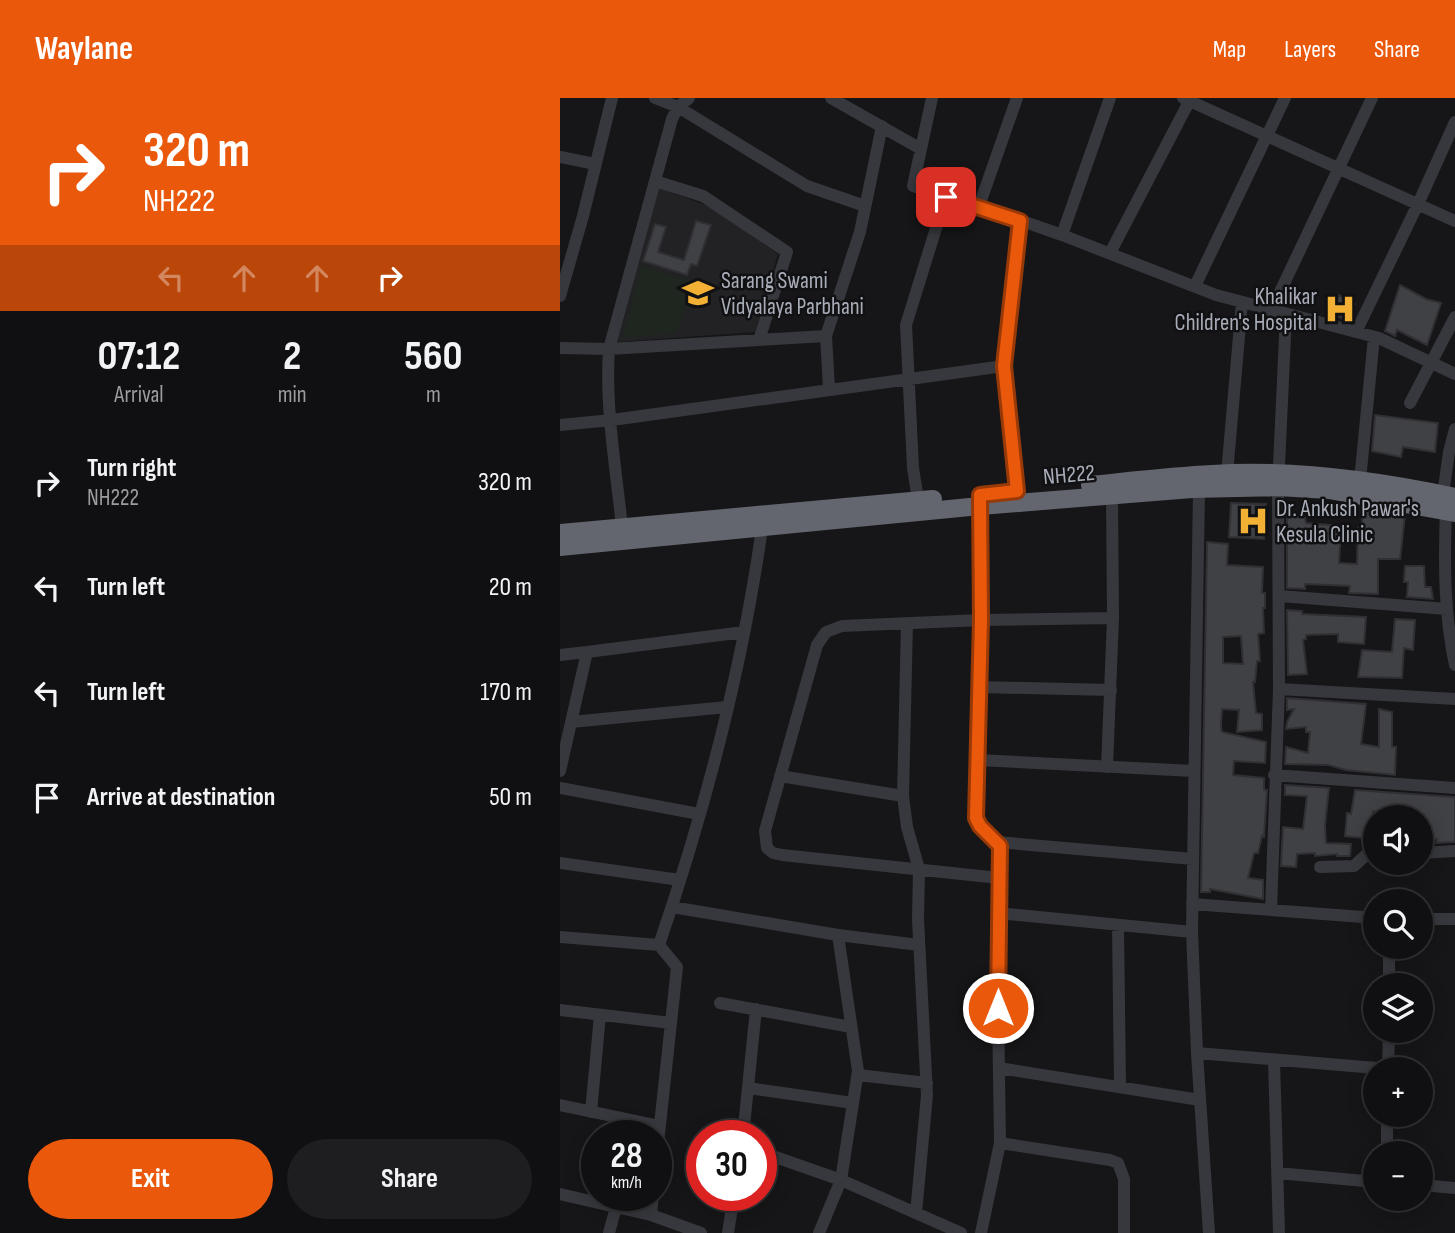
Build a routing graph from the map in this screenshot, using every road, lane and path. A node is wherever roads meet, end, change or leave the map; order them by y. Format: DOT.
graph roads {
  1 [pos="611,98"];
  2 [pos="656,98"];
  3 [pos="689,98"];
  4 [pos="831,98"];
  5 [pos="932,98"];
  6 [pos="1017,98"];
  7 [pos="1110,98"];
  8 [pos="1285,98"];
  9 [pos="1372,98"];
  10 [pos="1188,99"];
  11 [pos="844,101"];
  12 [pos="678,107"];
  13 [pos="1455,122"];
  14 [pos="881,126"];
  15 [pos="1268,135"];
  16 [pos="921,149"];
  17 [pos="560,157"];
  18 [pos="596,164"];
  19 [pos="1339,168"];
  20 [pos="655,181"];
  21 [pos="946,197"];
  22 [pos="1419,204"];
  23 [pos="865,206"];
  24 [pos="979,206"];
  25 [pos="1020,221"];
  26 [pos="1455,221"];
  27 [pos="1062,236"];
  28 [pos="1110,253"];
  29 [pos="1195,286"];
  30 [pos="560,296"];
  31 [pos="1242,302"];
  32 [pos="1271,310"];
  33 [pos="1286,315"];
  34 [pos="1455,317"];
  35 [pos="1356,332"];
  36 [pos="826,336"];
  37 [pos="1374,337"];
  38 [pos="759,340"];
  39 [pos="560,348"];
  40 [pos="609,349"];
  41 [pos="1433,363"];
  42 [pos="1004,366"];
  43 [pos="1455,373"];
  44 [pos="909,378"];
  45 [pos="830,389"];
  46 [pos="1410,403"];
  47 [pos="611,420"];
  48 [pos="560,425"];
  49 [pos="1455,429"];
  50 [pos="1227,474"];
  51 [pos="1279,480"];
  52 [pos="1360,481"];
  53 [pos="1199,489"];
  54 [pos="1017,491"];
  55 [pos="1112,495"];
  56 [pos="918,500"];
  57 [pos="980,500"];
  58 [pos="1450,504"];
  59 [pos="622,527"];
  60 [pos="762,528"];
  61 [pos="560,533"];
  62 [pos="560,547"];
  63 [pos="1280,596"];
  64 [pos="1447,609"];
  65 [pos="1113,618"];
  66 [pos="981,620"];
  67 [pos="907,623"];
  68 [pos="744,632"];
  69 [pos="587,652"];
  70 [pos="560,655"];
  71 [pos="1455,665"];
  72 [pos="979,687"];
  73 [pos="1279,689"];
  74 [pos="1111,690"];
  75 [pos="1455,699"];
  76 [pos="727,707"];
  77 [pos="571,722"];
  78 [pos="978,760"];
  79 [pos="1107,767"];
  80 [pos="560,771"];
  81 [pos="1194,771"];
  82 [pos="1274,775"];
  83 [pos="780,776"];
  84 [pos="560,788"];
  85 [pos="1455,788"];
  86 [pos="903,796"];
  87 [pos="699,814"];
  88 [pos="997,842"];
  89 [pos="1455,851"];
  90 [pos="1433,852"];
  91 [pos="1363,858"];
  92 [pos="1193,859"];
  93 [pos="560,863"];
  94 [pos="1320,867"];
  95 [pos="919,869"];
  96 [pos="999,878"];
  97 [pos="680,880"];
  98 [pos="1192,904"];
  99 [pos="672,907"];
  100 [pos="1271,910"];
  101 [pos="998,913"];
  102 [pos="1363,917"];
  103 [pos="1433,919"];
  104 [pos="1455,919"];
  105 [pos="1118,925"];
  106 [pos="1192,932"];
  107 [pos="838,935"];
  108 [pos="560,937"];
  109 [pos="919,944"];
  110 [pos="659,945"];
  111 [pos="720,1003"];
  112 [pos="756,1009"];
  113 [pos="560,1010"];
  114 [pos="600,1015"];
  115 [pos="671,1023"];
  116 [pos="851,1027"];
  117 [pos="1389,1043"];
  118 [pos="1197,1053"];
  119 [pos="1274,1060"];
  120 [pos="999,1068"];
  121 [pos="858,1075"];
  122 [pos="927,1083"];
  123 [pos="1120,1086"];
  124 [pos="748,1088"];
  125 [pos="1200,1100"];
  126 [pos="853,1103"];
  127 [pos="560,1105"];
  128 [pos="591,1112"];
  129 [pos="630,1120"];
  130 [pos="661,1120"];
  131 [pos="745,1120"];
  132 [pos="1000,1143"];
  133 [pos="777,1158"];
  134 [pos="1277,1173"];
  135 [pos="841,1180"];
  136 [pos="1363,1181"];
  137 [pos="1433,1186"];
  138 [pos="1455,1188"];
  139 [pos="560,1194"];
  140 [pos="581,1199"];
  141 [pos="615,1211"];
  142 [pos="634,1211"];
  143 [pos="651,1211"];
  144 [pos="731,1211"];
  145 [pos="916,1213"];
  146 [pos="651,1215"];
  147 [pos="610,1233"];
  148 [pos="701,1233"];
  149 [pos="728,1233"];
  150 [pos="819,1233"];
  151 [pos="961,1233"];
  152 [pos="981,1233"];
  153 [pos="1124,1233"];
  154 [pos="1209,1233"];
  155 [pos="1279,1233"];
  1 -- 18 [label="street"];
  2 -- 12 [label="street"];
  3 -- 12 [label="street"];
  4 -- 11 [label="street"];
  5 -- 16 [label="street"];
  6 -- 24 [label="street"];
  7 -- 27 [label="street"];
  8 -- 15 [label="street"];
  9 -- 19 [label="street"];
  10 -- 15 [label="street"];
  10 -- 28 [label="street"];
  11 -- 14 [label="street"];
  12 -- 20 [label="street"];
  12 -- 23 [label="street"];
  13 -- 22 [label="street"];
  14 -- 16 [label="street"];
  14 -- 23 [label="street"];
  15 -- 19 [label="street"];
  15 -- 29 [label="street"];
  16 -- 21 [label="street"];
  17 -- 18 [label="street"];
  18 -- 30 [label="street"];
  19 -- 22 [label="street"];
  19 -- 32 [label="street"];
  20 -- 38 [label="street"];
  20 -- 40 [label="street"];
  21 -- 24 [label="street"];
  21 -- 44 [label="street"];
  22 -- 26 [label="street"];
  22 -- 35 [label="street"];
  23 -- 36 [label="street"];
  24 -- 25 [label="street"];
  25 -- 27 [label="street"];
  25 -- 42 [label="street"];
  27 -- 28 [label="street"];
  28 -- 29 [label="street"];
  29 -- 31 [label="street"];
  31 -- 32 [label="street"];
  31 -- 50 [label="street"];
  32 -- 33 [label="street"];
  33 -- 35 [label="street"];
  33 -- 51 [label="street"];
  34 -- 41 [label="street"];
  35 -- 37 [label="street"];
  36 -- 38 [label="street"];
  36 -- 45 [label="street"];
  37 -- 41 [label="street"];
  37 -- 52 [label="street"];
  38 -- 40 [label="street"];
  39 -- 40 [label="street"];
  40 -- 47 [label="street"];
  41 -- 43 [label="street"];
  41 -- 46 [label="street"];
  42 -- 44 [label="street"];
  42 -- 54 [label="street"];
  44 -- 45 [label="street"];
  44 -- 56 [label="street"];
  45 -- 47 [label="street"];
  47 -- 48 [label="street"];
  47 -- 59 [label="street"];
  49 -- 58 [label="street"];
  50 -- 51 [label="highway, NH222"];
  50 -- 54 [label="highway, NH222"];
  51 -- 52 [label="highway, NH222"];
  51 -- 53 [label="highway, NH222"];
  51 -- 58 [label="highway, NH222"];
  51 -- 63 [label="street"];
  52 -- 58 [label="highway, NH222"];
  53 -- 55 [label="highway, NH222"];
  53 -- 81 [label="street"];
  54 -- 57 [label="highway, NH222"];
  55 -- 57 [label="highway, NH222"];
  55 -- 65 [label="street"];
  56 -- 57 [label="highway, NH222"];
  56 -- 59 [label="highway, NH222"];
  57 -- 60 [label="highway, NH222"];
  57 -- 66 [label="street"];
  58 -- 64 [label="street"];
  59 -- 61 [label="highway, NH222"];
  60 -- 62 [label="highway, NH222"];
  60 -- 68 [label="street"];
  63 -- 64 [label="street"];
  63 -- 73 [label="street"];
  64 -- 71 [label="street"];
  65 -- 66 [label="street"];
  65 -- 74 [label="street"];
  66 -- 67 [label="street"];
  66 -- 72 [label="street"];
  67 -- 83 [label="street"];
  67 -- 86 [label="street"];
  68 -- 69 [label="street"];
  68 -- 76 [label="street"];
  69 -- 70 [label="street"];
  69 -- 77 [label="street"];
  72 -- 74 [label="street"];
  72 -- 78 [label="street"];
  73 -- 75 [label="street"];
  73 -- 82 [label="street"];
  74 -- 79 [label="street"];
  76 -- 77 [label="street"];
  76 -- 87 [label="street"];
  77 -- 80 [label="street"];
  78 -- 79 [label="street"];
  78 -- 88 [label="street"];
  79 -- 81 [label="street"];
  81 -- 92 [label="street"];
  82 -- 85 [label="street"];
  82 -- 100 [label="street"];
  83 -- 86 [label="street"];
  83 -- 95 [label="street"];
  84 -- 87 [label="street"];
  86 -- 95 [label="street"];
  87 -- 97 [label="street"];
  88 -- 92 [label="street"];
  88 -- 96 [label="street"];
  89 -- 90 [label="street"];
  91 -- 94 [label="street"];
  92 -- 98 [label="street"];
  93 -- 97 [label="street"];
  95 -- 96 [label="street"];
  95 -- 109 [label="street"];
  96 -- 101 [label="street"];
  97 -- 99 [label="street"];
  98 -- 100 [label="street"];
  98 -- 106 [label="street"];
  99 -- 107 [label="street"];
  99 -- 110 [label="street"];
  100 -- 102 [label="street"];
  101 -- 105 [label="street"];
  101 -- 120 [label="street"];
  103 -- 104 [label="street"];
  105 -- 106 [label="street"];
  105 -- 123 [label="street"];
  106 -- 118 [label="street"];
  107 -- 109 [label="street"];
  107 -- 116 [label="street"];
  108 -- 110 [label="street"];
  109 -- 122 [label="street"];
  110 -- 115 [label="street"];
  111 -- 112 [label="street"];
  112 -- 116 [label="street"];
  112 -- 124 [label="street"];
  113 -- 114 [label="street"];
  114 -- 115 [label="street"];
  114 -- 128 [label="street"];
  115 -- 130 [label="street"];
  116 -- 121 [label="street"];
  117 -- 119 [label="street"];
  118 -- 119 [label="street"];
  118 -- 125 [label="street"];
  119 -- 134 [label="street"];
  120 -- 123 [label="street"];
  120 -- 132 [label="street"];
  121 -- 122 [label="street"];
  121 -- 126 [label="street"];
  122 -- 145 [label="street"];
  123 -- 125 [label="street"];
  124 -- 126 [label="street"];
  124 -- 131 [label="street"];
  125 -- 154 [label="street"];
  126 -- 135 [label="street"];
  127 -- 128 [label="street"];
  128 -- 129 [label="street"];
  132 -- 152 [label="street"];
  132 -- 153 [label="street"];
  133 -- 135 [label="street"];
  134 -- 136 [label="street"];
  134 -- 155 [label="street"];
  135 -- 145 [label="street"];
  135 -- 150 [label="street"];
  137 -- 138 [label="street"];
  139 -- 140 [label="street"];
  141 -- 147 [label="street"];
  142 -- 146 [label="street"];
  143 -- 146 [label="street"];
  144 -- 149 [label="street"];
  145 -- 151 [label="street"];
  146 -- 148 [label="street"];
}
